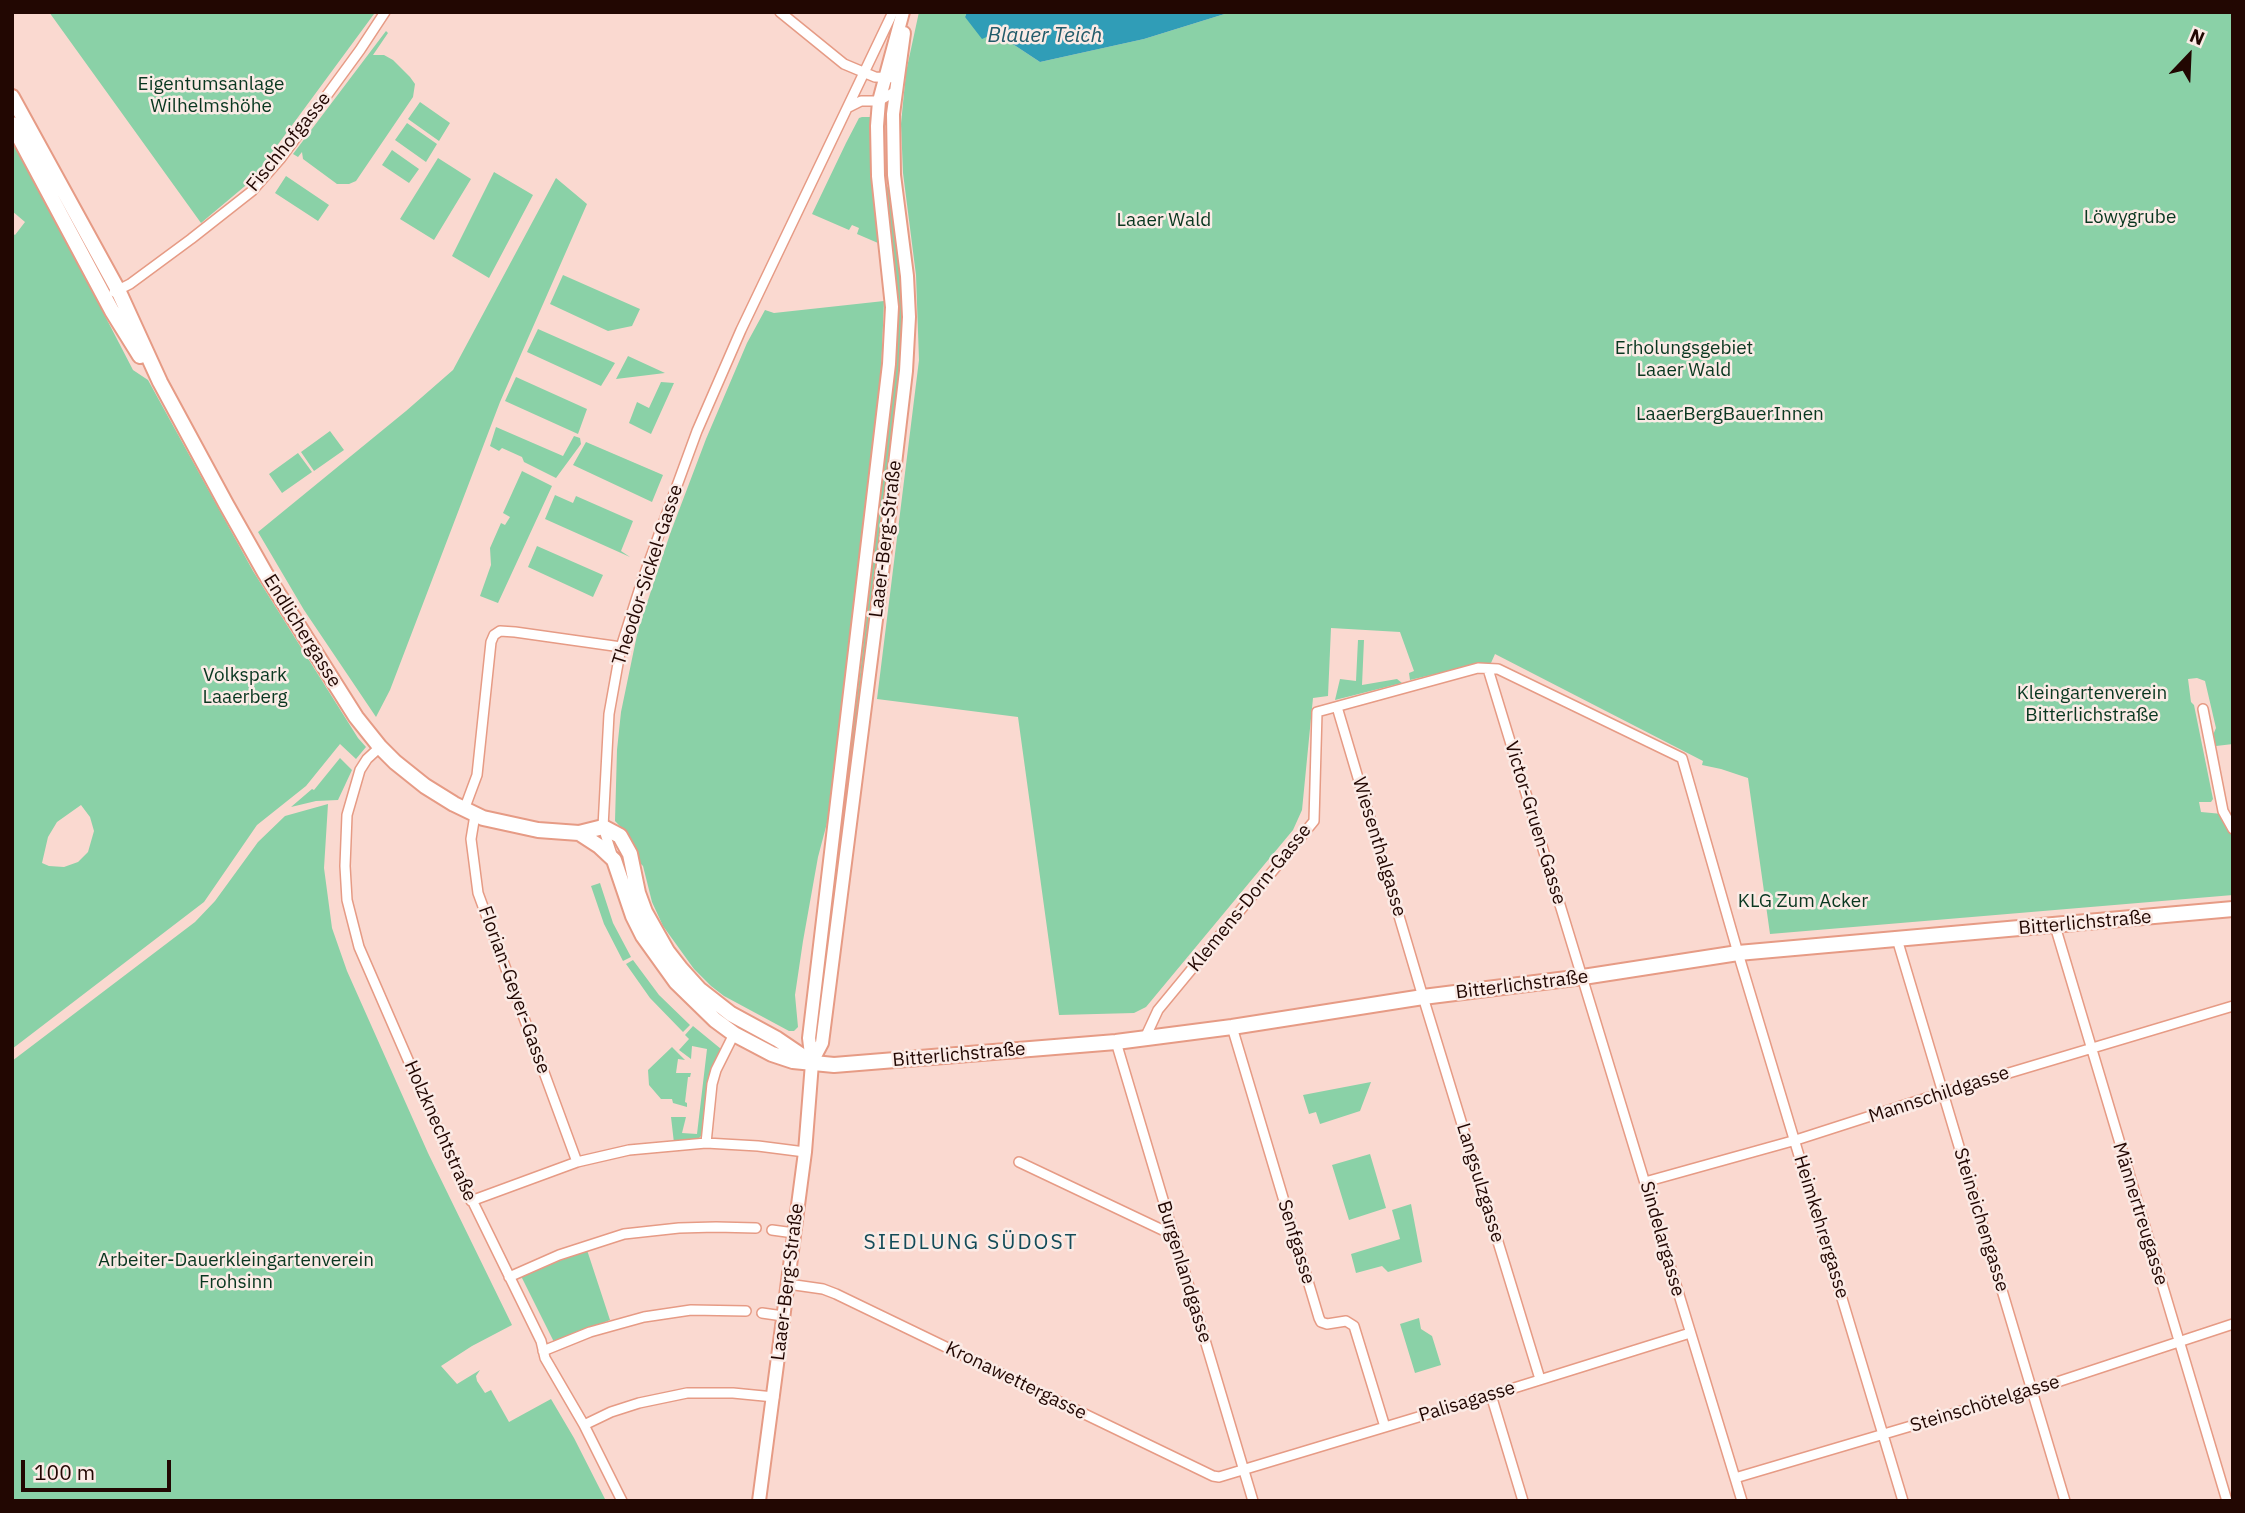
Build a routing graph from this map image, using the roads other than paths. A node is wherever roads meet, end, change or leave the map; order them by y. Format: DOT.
graph roads {
  1 [pos="780,12"];
  2 [pos="893,12"];
  3 [pos="905,12"];
  4 [pos="384,13"];
  5 [pos="864,74"];
  6 [pos="891,78"];
  7 [pos="894,92"];
  8 [pos="12,97"];
  9 [pos="878,101"];
  10 [pos="849,107"];
  11 [pos="12,124"];
  12 [pos="118,290"];
  13 [pos="104,298"];
  14 [pos="160,382"];
  15 [pos="621,647"];
  16 [pos="1488,668"];
  17 [pos="1337,707"];
  18 [pos="2203,709"];
  19 [pos="380,747"];
  20 [pos="470,812"];
  21 [pos="603,827"];
  22 [pos="2233,829"];
  23 [pos="579,833"];
  24 [pos="614,860"];
  25 [pos="2233,909"];
  26 [pos="2055,926"];
  27 [pos="1897,939"];
  28 [pos="1738,953"];
  29 [pos="1583,977"];
  30 [pos="1422,992"];
  31 [pos="2233,1006"];
  32 [pos="1232,1027"];
  33 [pos="734,1034"];
  34 [pos="1145,1038"];
  35 [pos="1116,1042"];
  36 [pos="2090,1048"];
  37 [pos="812,1063"];
  38 [pos="1942,1093"];
  39 [pos="1796,1140"];
  40 [pos="706,1143"];
  41 [pos="804,1152"];
  42 [pos="577,1162"];
  43 [pos="1019,1162"];
  44 [pos="1645,1182"];
  45 [pos="471,1202"];
  46 [pos="756,1228"];
  47 [pos="772,1230"];
  48 [pos="794,1233"];
  49 [pos="1173,1234"];
  50 [pos="509,1277"];
  51 [pos="788,1284"];
  52 [pos="746,1311"];
  53 [pos="762,1313"];
  54 [pos="783,1316"];
  55 [pos="2233,1324"];
  56 [pos="1690,1333"];
  57 [pos="2179,1340"];
  58 [pos="543,1351"];
  59 [pos="1541,1379"];
  60 [pos="2033,1390"];
  61 [pos="1491,1395"];
  62 [pos="774,1397"];
  63 [pos="584,1425"];
  64 [pos="1385,1427"];
  65 [pos="1883,1436"];
  66 [pos="1243,1469"];
  67 [pos="1735,1478"];
  68 [pos="622,1501"];
  69 [pos="759,1501"];
  70 [pos="1253,1501"];
  71 [pos="1522,1501"];
  72 [pos="1742,1501"];
  73 [pos="1903,1501"];
  74 [pos="2065,1501"];
  75 [pos="2227,1501"];
  1 -- 5 [label="street"];
  2 -- 5 [label="street, Theodor-Sickel-Gasse"];
  3 -- 6 [label="main road, Laaer-Berg-Straße"];
  4 -- 12 [label="street, Fischhofgasse"];
  5 -- 6 [label="street"];
  5 -- 10 [label="street, Theodor-Sickel-Gasse"];
  6 -- 7 [label="main road, Laaer-Berg-Straße"];
  6 -- 9 [label="main road, Laaer-Berg-Straße"];
  7 -- 9 [label="street"];
  7 -- 37 [label="main road, Laaer-Berg-Straße"];
  8 -- 12 [label="main road, Endlichergasse"];
  9 -- 10 [label="street"];
  9 -- 37 [label="main road, Laaer-Berg-Straße"];
  10 -- 15 [label="street, Theodor-Sickel-Gasse"];
  11 -- 13 [label="main road"];
  12 -- 13 [label="street, Fischhofgasse"];
  12 -- 14 [label="main road, Endlichergasse"];
  13 -- 14 [label="main road"];
  14 -- 19 [label="main road, Endlichergasse"];
  15 -- 20 [label="street, Florian-Geyer-Gasse"];
  15 -- 21 [label="street, Theodor-Sickel-Gasse"];
  16 -- 17 [label="street, Klemens-Dorn-Gasse"];
  16 -- 28 [label="street, Heimkehrergasse"];
  16 -- 29 [label="street, Victor-Gruen-Gasse"];
  17 -- 30 [label="street, Wiesenthalgasse"];
  17 -- 34 [label="street, Klemens-Dorn-Gasse"];
  18 -- 22 [label="street"];
  19 -- 20 [label="main road, Endlichergasse"];
  19 -- 45 [label="street, Holzknechtstraße"];
  20 -- 23 [label="main road, Endlichergasse"];
  20 -- 42 [label="street, Florian-Geyer-Gasse"];
  21 -- 23 [label="main road, Endlichergasse"];
  21 -- 24 [label="street"];
  21 -- 37 [label="main road"];
  23 -- 24 [label="main road"];
  24 -- 33 [label="main road"];
  25 -- 26 [label="main road, Bitterlichstraße"];
  26 -- 27 [label="main road, Bitterlichstraße"];
  26 -- 36 [label="street, Männertreugasse"];
  27 -- 28 [label="main road, Bitterlichstraße"];
  27 -- 38 [label="street, Steineichengasse"];
  28 -- 29 [label="main road, Bitterlichstraße"];
  28 -- 39 [label="street, Heimkehrergasse"];
  29 -- 30 [label="main road, Bitterlichstraße"];
  29 -- 44 [label="street, Sindelargasse"];
  30 -- 32 [label="main road, Bitterlichstraße"];
  30 -- 59 [label="street, Langsulzgasse"];
  31 -- 36 [label="street, Mannschildgasse"];
  32 -- 34 [label="main road, Bitterlichstraße"];
  32 -- 64 [label="street, Senfgasse"];
  33 -- 37 [label="main road"];
  33 -- 40 [label="street"];
  34 -- 35 [label="main road, Bitterlichstraße"];
  35 -- 37 [label="main road, Bitterlichstraße"];
  35 -- 49 [label="street, Burgenlandgasse"];
  36 -- 38 [label="street, Mannschildgasse"];
  36 -- 57 [label="street, Männertreugasse"];
  37 -- 41 [label="main road, Laaer-Berg-Straße"];
  38 -- 39 [label="street, Mannschildgasse"];
  38 -- 60 [label="street, Steineichengasse"];
  39 -- 44 [label="street, Mannschildgasse"];
  39 -- 65 [label="street, Heimkehrergasse"];
  40 -- 41 [label="street"];
  40 -- 42 [label="street"];
  41 -- 48 [label="main road, Laaer-Berg-Straße"];
  42 -- 45 [label="street"];
  43 -- 49 [label="street"];
  44 -- 56 [label="street, Sindelargasse"];
  45 -- 50 [label="street, Holzknechtstraße"];
  46 -- 50 [label="street"];
  47 -- 48 [label="street"];
  48 -- 51 [label="main road, Laaer-Berg-Straße"];
  49 -- 66 [label="street, Burgenlandgasse"];
  50 -- 58 [label="street, Holzknechtstraße"];
  51 -- 54 [label="main road, Laaer-Berg-Straße"];
  51 -- 66 [label="street, Kronawettergasse"];
  52 -- 58 [label="street"];
  53 -- 54 [label="street"];
  54 -- 62 [label="main road, Laaer-Berg-Straße"];
  55 -- 57 [label="street, Steinschötelgasse"];
  56 -- 59 [label="street, Palisagasse"];
  56 -- 67 [label="street, Sindelargasse"];
  57 -- 60 [label="street, Steinschötelgasse"];
  57 -- 75 [label="street, Männertreugasse"];
  58 -- 63 [label="street, Holzknechtstraße"];
  59 -- 61 [label="street, Palisagasse"];
  60 -- 65 [label="street, Steinschötelgasse"];
  60 -- 74 [label="street, Steineichengasse"];
  61 -- 64 [label="street, Palisagasse"];
  61 -- 71 [label="street"];
  62 -- 63 [label="street"];
  62 -- 69 [label="main road, Laaer-Berg-Straße"];
  63 -- 68 [label="street, Holzknechtstraße"];
  64 -- 66 [label="street, Palisagasse"];
  65 -- 67 [label="street, Steinschötelgasse"];
  65 -- 73 [label="street, Heimkehrergasse"];
  66 -- 70 [label="street, Burgenlandgasse"];
  67 -- 72 [label="street, Sindelargasse"];
}
